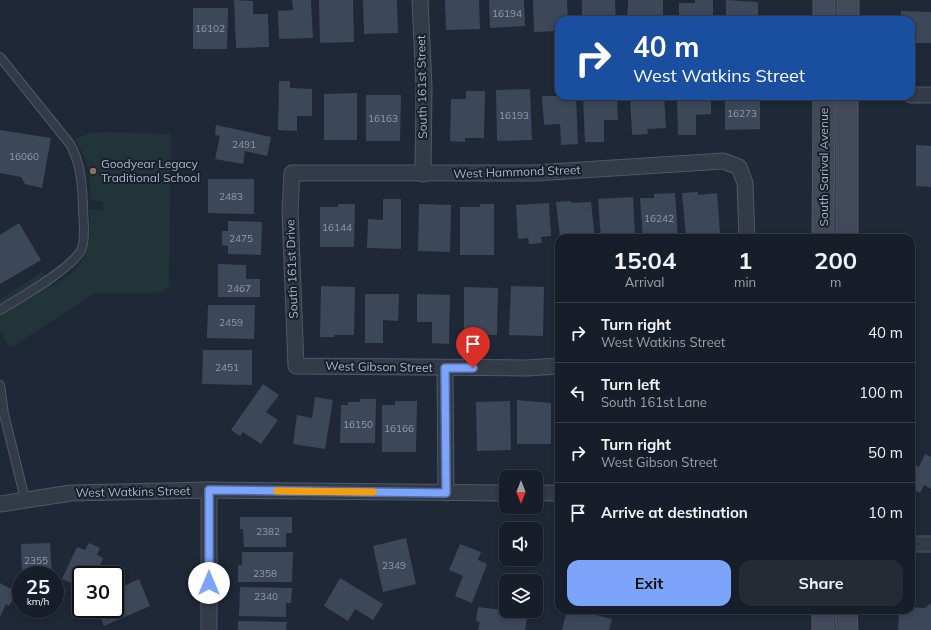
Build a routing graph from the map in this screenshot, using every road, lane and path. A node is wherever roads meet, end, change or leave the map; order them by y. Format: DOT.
graph roads {
  1 [pos="420,0"];
  2 [pos="824,0"];
  3 [pos="848,0"];
  4 [pos="824,16"];
  5 [pos="848,16"];
  6 [pos="0,57"];
  7 [pos="915,95"];
  8 [pos="931,95"];
  9 [pos="824,100"];
  10 [pos="847,100"];
  11 [pos="292,173"];
  12 [pos="423,174"];
  13 [pos="747,234"];
  14 [pos="823,234"];
  15 [pos="847,234"];
  16 [pos="0,310"];
  17 [pos="296,366"];
  18 [pos="555,366"];
  19 [pos="445,368"];
  20 [pos="0,385"];
  21 [pos="209,490"];
  22 [pos="446,493"];
  23 [pos="499,493"];
  24 [pos="543,493"];
  25 [pos="555,493"];
  26 [pos="25,500"];
  27 [pos="0,504"];
  28 [pos="915,544"];
  29 [pos="931,544"];
  30 [pos="823,614"];
  31 [pos="846,614"];
  32 [pos="209,630"];
  33 [pos="823,630"];
  34 [pos="847,630"];
  1 -- 12 [label="street, South 161st Street"];
  2 -- 4 [label="main road"];
  3 -- 5 [label="main road"];
  6 -- 16 [label="lane"];
  7 -- 8 [label="street"];
  9 -- 14 [label="main road, South Sarival Avenue"];
  10 -- 15 [label="main road, South Sarival Avenue"];
  11 -- 12 [label="street, West Hammond Street"];
  11 -- 17 [label="street, South 161st Drive"];
  12 -- 13 [label="street, West Hammond Street"];
  17 -- 19 [label="street, West Gibson Street"];
  18 -- 19 [label="street, West Gibson Street"];
  19 -- 22 [label="street"];
  20 -- 26 [label="lane"];
  21 -- 22 [label="street, West Watkins Street"];
  21 -- 26 [label="street, West Watkins Street"];
  21 -- 32 [label="street"];
  22 -- 23 [label="street, West Watkins Street"];
  24 -- 25 [label="street"];
  26 -- 27 [label="street, West Watkins Street"];
  28 -- 29 [label="street"];
  30 -- 33 [label="main road"];
  31 -- 34 [label="main road"];
}
